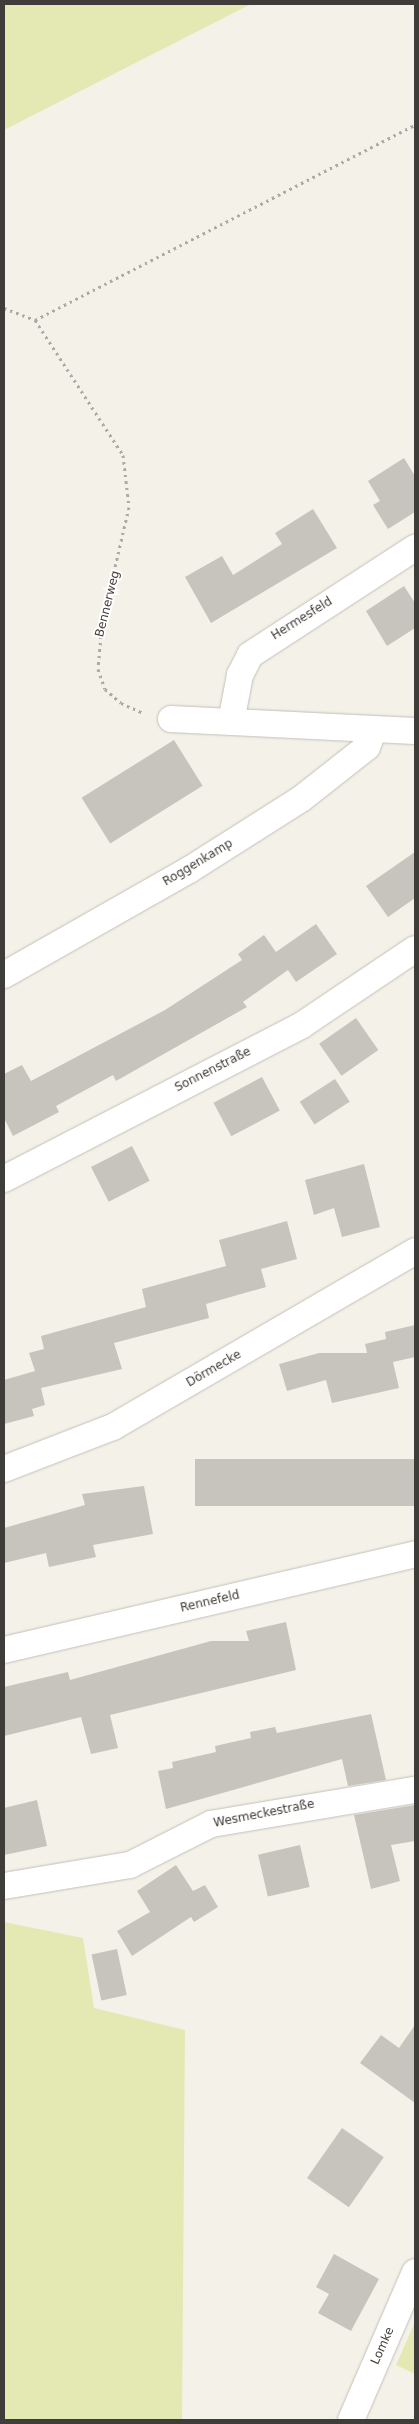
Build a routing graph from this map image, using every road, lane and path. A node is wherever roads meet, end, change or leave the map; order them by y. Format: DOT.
graph roads {
  1 [pos="415,125"];
  2 [pos="4,308"];
  3 [pos="35,320"];
  4 [pos="415,548"];
  5 [pos="171,719"];
  6 [pos="231,722"];
  7 [pos="374,729"];
  8 [pos="415,731"];
  9 [pos="415,949"];
  10 [pos="4,975"];
  11 [pos="4,1179"];
  12 [pos="415,1251"];
  13 [pos="4,1469"];
  14 [pos="415,1554"];
  15 [pos="4,1650"];
  16 [pos="415,1790"];
  17 [pos="4,1886"];
  18 [pos="415,2272"];
  19 [pos="350,2420"];
  1 -- 3 [label="path"];
  2 -- 3 [label="path"];
  3 -- 5 [label="path, Bennerweg"];
  4 -- 6 [label="street, Hermesfeld"];
  5 -- 6 [label="street"];
  6 -- 7 [label="street"];
  7 -- 8 [label="street"];
  7 -- 10 [label="street, Roggenkamp"];
  9 -- 11 [label="street, Sonnenstraße"];
  12 -- 13 [label="street, Dörmecke"];
  14 -- 15 [label="street, Rennefeld"];
  16 -- 17 [label="street, Wesmeckestraße"];
  18 -- 19 [label="street, Lomke"];
}
